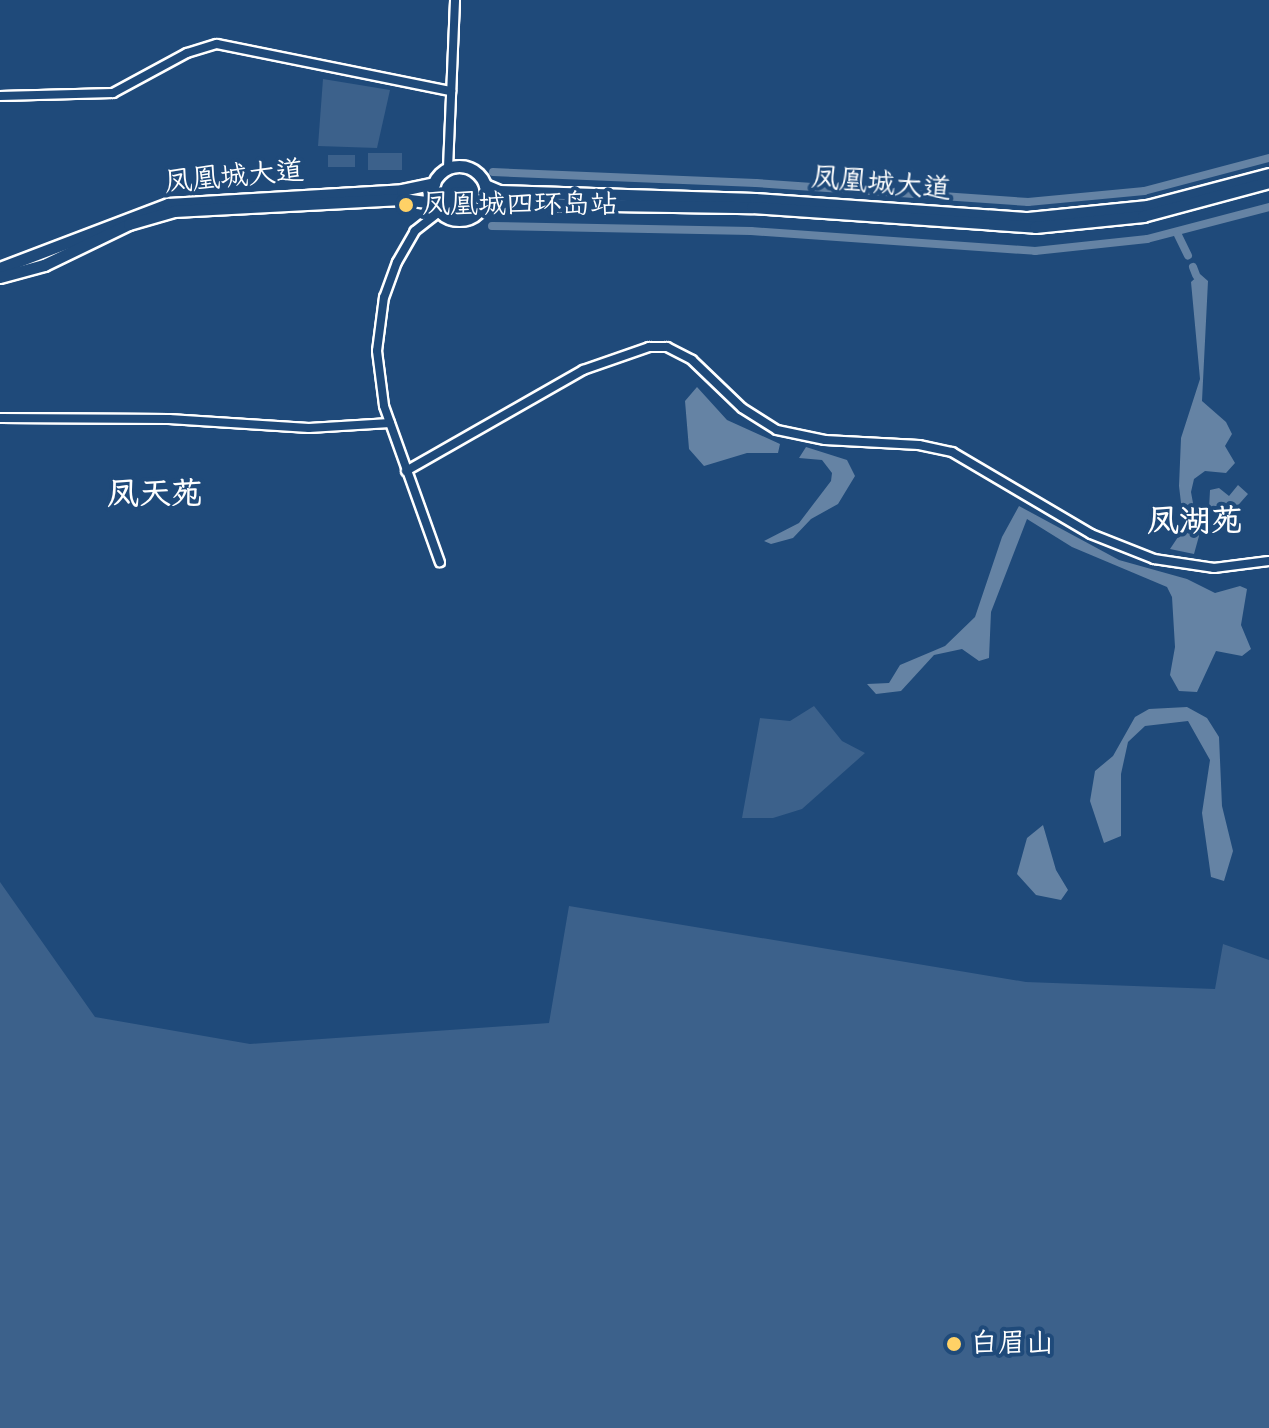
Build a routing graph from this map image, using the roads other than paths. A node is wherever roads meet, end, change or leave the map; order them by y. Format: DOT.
graph roads {
  1 [pos="455,0"];
  2 [pos="451,91"];
  3 [pos="0,96"];
  4 [pos="448,168"];
  5 [pos="1269,174"];
  6 [pos="1269,182"];
  7 [pos="434,183"];
  8 [pos="485,185"];
  9 [pos="484,203"];
  10 [pos="437,208"];
  11 [pos="0,268"];
  12 [pos="0,277"];
  13 [pos="0,418"];
  14 [pos="390,423"];
  15 [pos="406,471"];
  16 [pos="1269,561"];
  17 [pos="440,562"];
  1 -- 2 [label="street"];
  2 -- 3 [label="street"];
  2 -- 4 [label="street"];
  4 -- 7 [label="main road"];
  4 -- 8 [label="main road"];
  5 -- 8 [label="main road, 凤凰城大道"];
  6 -- 9 [label="main road, 凤凰城大道"];
  7 -- 10 [label="main road"];
  7 -- 11 [label="main road, 凤凰城大道"];
  8 -- 9 [label="main road"];
  9 -- 10 [label="main road"];
  10 -- 12 [label="main road, 凤凰城大道"];
  10 -- 14 [label="street"];
  13 -- 14 [label="street"];
  14 -- 15 [label="street"];
  15 -- 16 [label="street"];
  15 -- 17 [label="street"];
}
